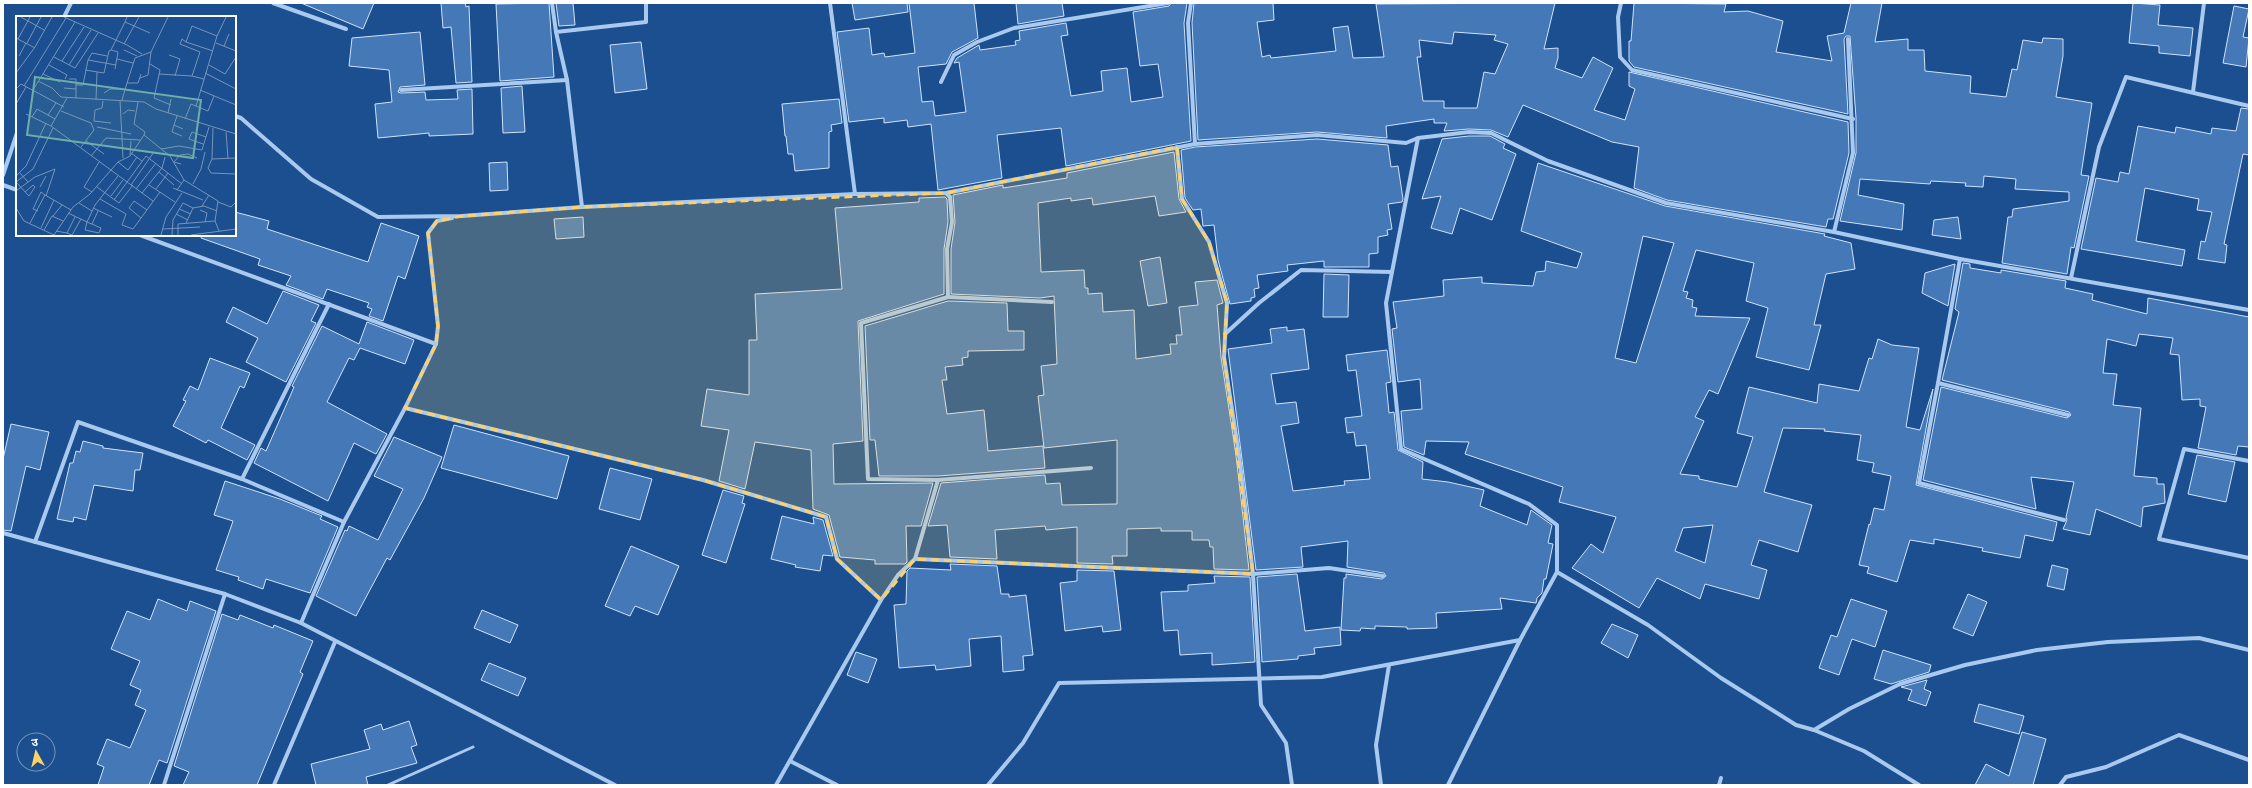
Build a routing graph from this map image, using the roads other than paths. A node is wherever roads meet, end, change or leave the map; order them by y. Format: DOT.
graph roads {
  1 [pos="72,3"];
  2 [pos="273,3"];
  3 [pos="552,3"];
  4 [pos="646,3"];
  5 [pos="830,3"];
  6 [pos="1168,3"];
  7 [pos="1190,3"];
  8 [pos="1620,3"];
  9 [pos="2204,3"];
  10 [pos="65,16"];
  11 [pos="346,29"];
  12 [pos="556,32"];
  13 [pos="1848,39"];
  14 [pos="567,80"];
  15 [pos="941,82"];
  16 [pos="401,90"];
  17 [pos="2193,92"];
  18 [pos="2249,106"];
  19 [pos="236,116"];
  20 [pos="1853,119"];
  21 [pos="16,136"];
  22 [pos="1418,138"];
  23 [pos="1195,144"];
  24 [pos="1177,147"];
  25 [pos="3,175"];
  26 [pos="3,185"];
  27 [pos="16,190"];
  28 [pos="946,193"];
  29 [pos="855,194"];
  30 [pos="582,208"];
  31 [pos="462,216"];
  32 [pos="1834,232"];
  33 [pos="143,236"];
  34 [pos="1960,259"];
  35 [pos="1392,272"];
  36 [pos="2071,278"];
  37 [pos="948,297"];
  38 [pos="1052,302"];
  39 [pos="329,304"];
  40 [pos="2249,310"];
  41 [pos="1225,334"];
  42 [pos="436,344"];
  43 [pos="1938,383"];
  44 [pos="405,408"];
  45 [pos="2068,415"];
  46 [pos="2249,461"];
  47 [pos="1091,468"];
  48 [pos="242,479"];
  49 [pos="938,480"];
  50 [pos="2064,520"];
  51 [pos="344,522"];
  52 [pos="3,533"];
  53 [pos="35,542"];
  54 [pos="915,558"];
  55 [pos="2249,558"];
  56 [pos="1557,572"];
  57 [pos="1253,574"];
  58 [pos="1383,576"];
  59 [pos="225,594"];
  60 [pos="881,600"];
  61 [pos="301,623"];
  62 [pos="1520,640"];
  63 [pos="335,642"];
  64 [pos="2249,650"];
  65 [pos="1389,665"];
  66 [pos="1259,679"];
  67 [pos="1814,730"];
  68 [pos="473,746"];
  69 [pos="2249,760"];
  70 [pos="790,761"];
  71 [pos="1721,778"];
  72 [pos="164,785"];
  73 [pos="274,785"];
  74 [pos="388,785"];
  75 [pos="615,785"];
  76 [pos="776,785"];
  77 [pos="837,785"];
  78 [pos="988,785"];
  79 [pos="1292,785"];
  80 [pos="1381,785"];
  81 [pos="1448,785"];
  82 [pos="1719,785"];
  83 [pos="1918,785"];
  84 [pos="2060,785"];
  1 -- 10 [label="street"];
  2 -- 11 [label="street"];
  3 -- 12 [label="street"];
  4 -- 12 [label="street"];
  5 -- 29 [label="street"];
  6 -- 15 [label="street"];
  7 -- 23 [label="street"];
  8 -- 20 [label="street"];
  9 -- 17 [label="street"];
  12 -- 14 [label="street"];
  13 -- 20 [label="street"];
  14 -- 16 [label="street"];
  14 -- 30 [label="street"];
  17 -- 18 [label="street"];
  17 -- 36 [label="street"];
  19 -- 31 [label="street"];
  20 -- 32 [label="street"];
  21 -- 25 [label="street"];
  22 -- 23 [label="street"];
  22 -- 32 [label="street"];
  22 -- 35 [label="street"];
  23 -- 24 [label="street"];
  24 -- 28 [label="street"];
  24 -- 41 [label="street"];
  26 -- 27 [label="street"];
  28 -- 29 [label="street"];
  28 -- 37 [label="street"];
  29 -- 30 [label="street"];
  30 -- 31 [label="street"];
  31 -- 42 [label="street"];
  32 -- 34 [label="street"];
  33 -- 39 [label="street"];
  34 -- 36 [label="street"];
  34 -- 43 [label="street"];
  35 -- 41 [label="street"];
  35 -- 56 [label="street"];
  36 -- 40 [label="street"];
  37 -- 38 [label="street"];
  37 -- 49 [label="street"];
  39 -- 42 [label="street"];
  39 -- 48 [label="street"];
  41 -- 57 [label="street"];
  42 -- 44 [label="street"];
  43 -- 45 [label="street"];
  43 -- 50 [label="street"];
  44 -- 51 [label="street"];
  44 -- 60 [label="street"];
  46 -- 55 [label="street"];
  47 -- 49 [label="street"];
  48 -- 51 [label="street"];
  48 -- 53 [label="street"];
  49 -- 54 [label="street"];
  51 -- 61 [label="street"];
  52 -- 53 [label="street"];
  53 -- 59 [label="street"];
  54 -- 57 [label="street"];
  54 -- 60 [label="street"];
  56 -- 62 [label="street"];
  56 -- 67 [label="street"];
  57 -- 58 [label="street"];
  57 -- 66 [label="street"];
  59 -- 61 [label="street"];
  59 -- 72 [label="street"];
  60 -- 70 [label="street"];
  61 -- 63 [label="street"];
  62 -- 65 [label="street"];
  62 -- 81 [label="street"];
  63 -- 73 [label="street"];
  63 -- 75 [label="street"];
  64 -- 67 [label="street"];
  65 -- 66 [label="street"];
  65 -- 80 [label="street"];
  66 -- 78 [label="street"];
  66 -- 79 [label="street"];
  67 -- 83 [label="street"];
  68 -- 74 [label="lane"];
  69 -- 84 [label="street"];
  70 -- 76 [label="street"];
  70 -- 77 [label="street"];
  71 -- 82 [label="street"];
}
